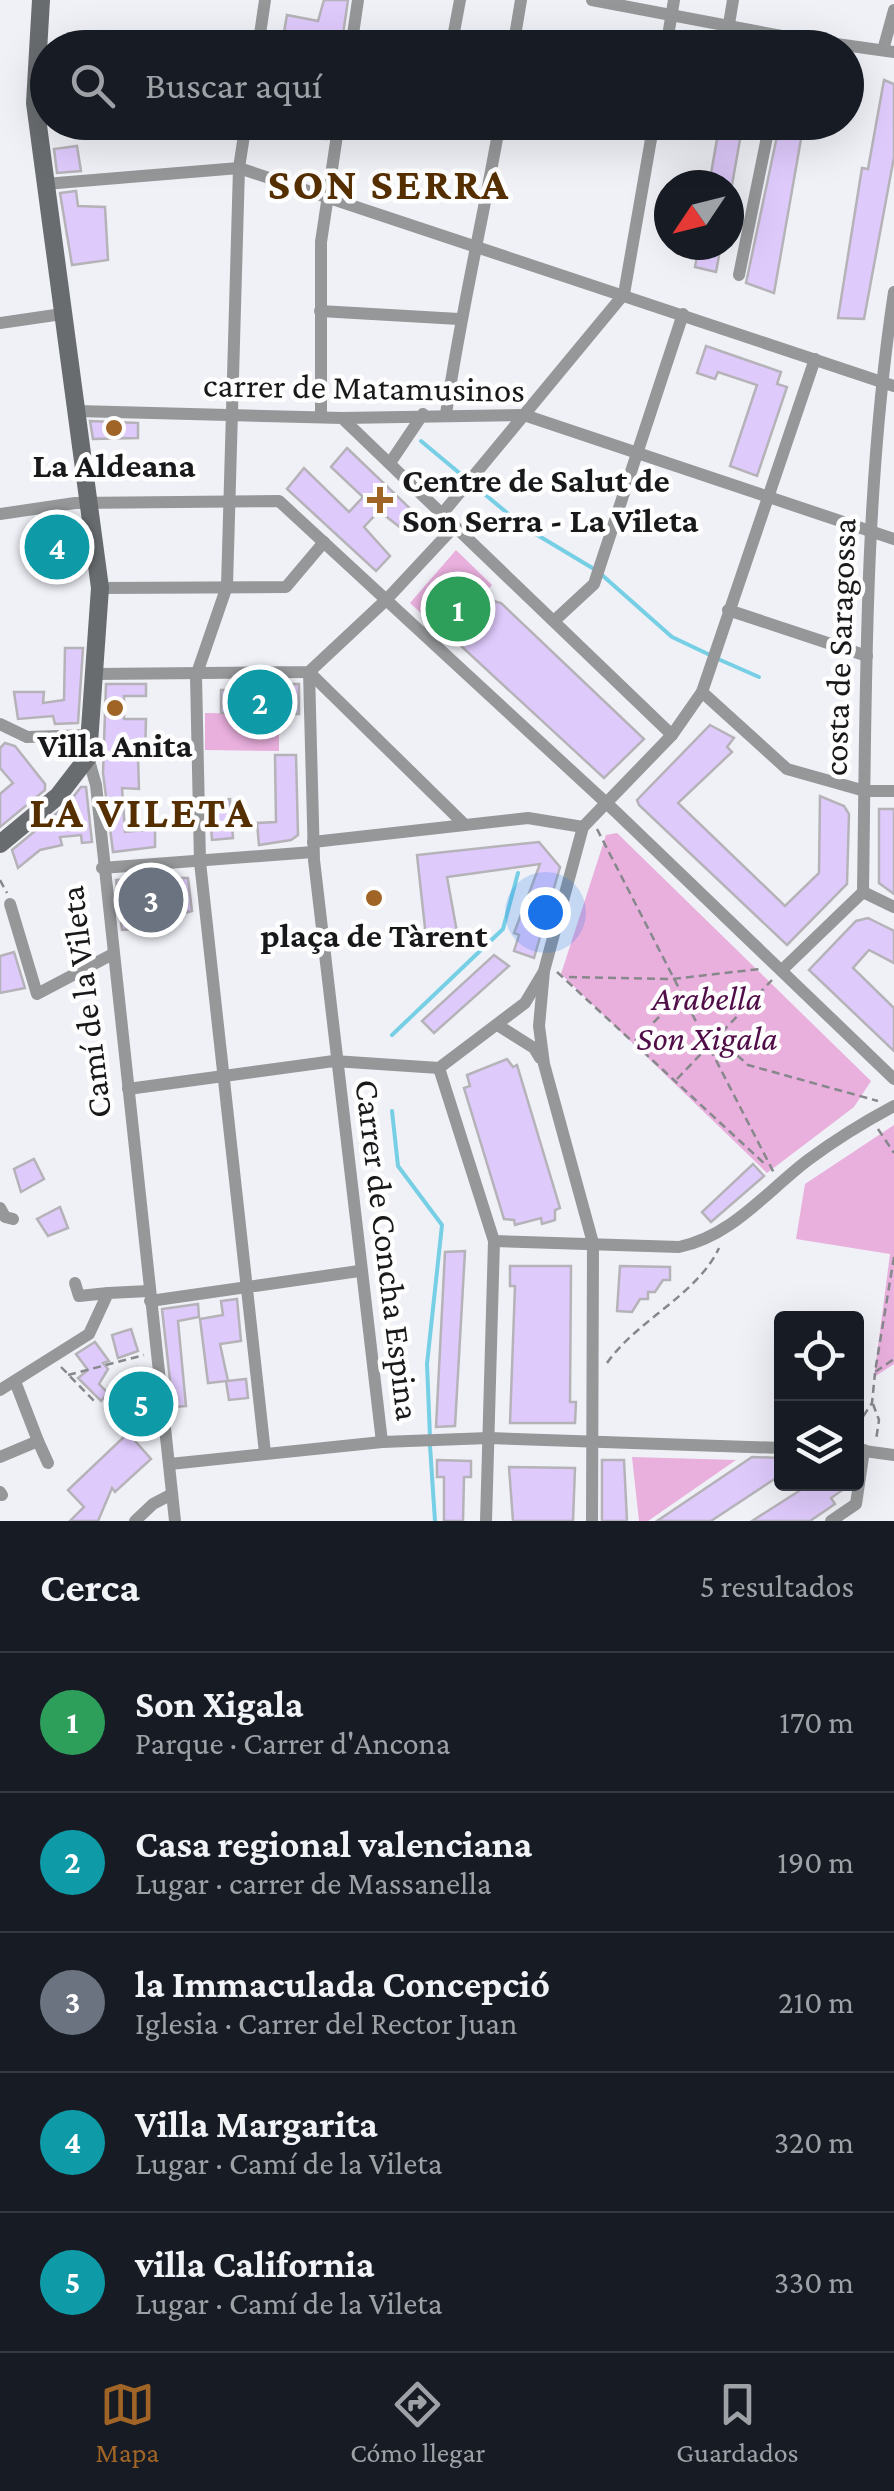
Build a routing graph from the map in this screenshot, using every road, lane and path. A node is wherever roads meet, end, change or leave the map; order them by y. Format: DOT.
graph roads {
  1 [pos="40,0"];
  2 [pos="265,0"];
  3 [pos="358,0"];
  4 [pos="460,0"];
  5 [pos="521,0"];
  6 [pos="592,0"];
  7 [pos="733,0"];
  8 [pos="673,7"];
  9 [pos="894,10"];
  10 [pos="729,24"];
  11 [pos="39,30"];
  12 [pos="261,30"];
  13 [pos="354,30"];
  14 [pos="454,30"];
  15 [pos="515,30"];
  16 [pos="748,30"];
  17 [pos="864,49"];
  18 [pos="889,51"];
  19 [pos="40,140"];
  20 [pos="244,140"];
  21 [pos="336,140"];
  22 [pos="497,140"];
  23 [pos="651,140"];
  24 [pos="766,140"];
  25 [pos="240,168"];
  26 [pos="45,184"];
  27 [pos="326,198"];
  28 [pos="478,250"];
  29 [pos="739,276"];
  30 [pos="894,292"];
  31 [pos="624,294"];
  32 [pos="320,312"];
  33 [pos="62,314"];
  34 [pos="683,314"];
  35 [pos="459,320"];
  36 [pos="0,323"];
  37 [pos="815,359"];
  38 [pos="887,384"];
  39 [pos="77,412"];
  40 [pos="231,413"];
  41 [pos="423,414"];
  42 [pos="446,414"];
  43 [pos="524,415"];
  44 [pos="321,416"];
  45 [pos="342,418"];
  46 [pos="640,453"];
  47 [pos="390,463"];
  48 [pos="768,498"];
  49 [pos="90,502"];
  50 [pos="228,502"];
  51 [pos="0,514"];
  52 [pos="442,514"];
  53 [pos="455,526"];
  54 [pos="872,531"];
  55 [pos="894,539"];
  56 [pos="324,542"];
  57 [pos="227,586"];
  58 [pos="100,588"];
  59 [pos="386,600"];
  60 [pos="728,610"];
  61 [pos="554,621"];
  62 [pos="867,656"];
  63 [pos="309,672"];
  64 [pos="96,674"];
  65 [pos="196,676"];
  66 [pos="702,692"];
  67 [pos="0,706"];
  68 [pos="1,724"];
  69 [pos="92,735"];
  70 [pos="672,735"];
  71 [pos="88,757"];
  72 [pos="865,791"];
  73 [pos="894,791"];
  74 [pos="606,805"];
  75 [pos="588,822"];
  76 [pos="464,824"];
  77 [pos="0,844"];
  78 [pos="313,847"];
  79 [pos="200,862"];
  80 [pos="102,868"];
  81 [pos="864,892"];
  82 [pos="10,904"];
  83 [pos="894,908"];
  84 [pos="111,956"];
  85 [pos="545,968"];
  86 [pos="782,970"];
  87 [pos="565,977"];
  88 [pos="672,979"];
  89 [pos="681,995"];
  90 [pos="499,1026"];
  91 [pos="718,1038"];
  92 [pos="634,1042"];
  93 [pos="708,1048"];
  94 [pos="334,1061"];
  95 [pos="544,1064"];
  96 [pos="440,1068"];
  97 [pos="221,1075"];
  98 [pos="894,1079"];
  99 [pos="676,1080"];
  100 [pos="128,1089"];
  101 [pos="894,1106"];
  102 [pos="871,1118"];
  103 [pos="894,1153"];
  104 [pos="769,1166"];
  105 [pos="782,1182"];
  106 [pos="0,1208"];
  107 [pos="14,1219"];
  108 [pos="724,1230"];
  109 [pos="494,1241"];
  110 [pos="593,1243"];
  111 [pos="894,1256"];
  112 [pos="360,1271"];
  113 [pos="75,1283"];
  114 [pos="247,1287"];
  115 [pos="108,1293"];
  116 [pos="150,1296"];
  117 [pos="894,1298"];
  118 [pos="886,1304"];
  119 [pos="156,1352"];
  120 [pos="55,1357"];
  121 [pos="894,1359"];
  122 [pos="875,1372"];
  123 [pos="68,1375"];
  124 [pos="593,1379"];
  125 [pos="16,1384"];
  126 [pos="0,1390"];
  127 [pos="96,1403"];
  128 [pos="872,1403"];
  129 [pos="864,1415"];
  130 [pos="488,1438"];
  131 [pos="38,1441"];
  132 [pos="382,1442"];
  133 [pos="594,1443"];
  134 [pos="774,1448"];
  135 [pos="865,1450"];
  136 [pos="266,1453"];
  137 [pos="894,1454"];
  138 [pos="0,1457"];
  139 [pos="48,1463"];
  140 [pos="170,1464"];
  141 [pos="172,1494"];
  142 [pos="135,1521"];
  143 [pos="175,1521"];
  144 [pos="486,1521"];
  145 [pos="592,1521"];
  146 [pos="831,1521"];
  1 -- 11 [label="street, Camí de la Vileta"];
  2 -- 12 [label="street"];
  3 -- 13 [label="street"];
  4 -- 14 [label="street"];
  5 -- 15 [label="street"];
  6 -- 8 [label="street"];
  7 -- 10 [label="street"];
  8 -- 10 [label="street"];
  9 -- 18 [label="street"];
  10 -- 16 [label="street"];
  17 -- 18 [label="street"];
  19 -- 26 [label="street, Camí de la Vileta"];
  20 -- 25 [label="street"];
  21 -- 27 [label="street"];
  22 -- 28 [label="street"];
  23 -- 31 [label="street"];
  24 -- 29 [label="street"];
  25 -- 26 [label="street"];
  25 -- 27 [label="street"];
  25 -- 40 [label="street"];
  26 -- 33 [label="street, Camí de la Vileta"];
  27 -- 28 [label="street"];
  27 -- 32 [label="street"];
  28 -- 31 [label="street"];
  28 -- 35 [label="street"];
  30 -- 38 [label="street, costa de Saragossa"];
  31 -- 34 [label="street"];
  31 -- 43 [label="street"];
  32 -- 35 [label="street"];
  32 -- 44 [label="street"];
  33 -- 36 [label="street"];
  33 -- 39 [label="street, Camí de la Vileta"];
  34 -- 37 [label="street"];
  34 -- 46 [label="street"];
  35 -- 42 [label="street"];
  37 -- 38 [label="street"];
  37 -- 48 [label="street"];
  38 -- 54 [label="street, costa de Saragossa"];
  39 -- 40 [label="street, carrer de Matamusinos"];
  39 -- 49 [label="street, Camí de la Vileta"];
  40 -- 44 [label="street, carrer de Matamusinos"];
  40 -- 50 [label="street"];
  41 -- 42 [label="street, carrer de Matamusinos"];
  41 -- 45 [label="street, carrer de Matamusinos"];
  41 -- 47 [label="street"];
  42 -- 43 [label="street, carrer de Matamusinos"];
  43 -- 46 [label="street, carrer de Matamusinos"];
  43 -- 52 [label="street"];
  44 -- 45 [label="street, carrer de Matamusinos"];
  45 -- 47 [label="street"];
  46 -- 48 [label="street, carrer de Matamusinos"];
  46 -- 61 [label="street"];
  47 -- 52 [label="street"];
  48 -- 54 [label="street, carrer de Matamusinos"];
  48 -- 60 [label="street"];
  49 -- 50 [label="street"];
  49 -- 51 [label="street"];
  49 -- 58 [label="street, Camí de la Vileta"];
  50 -- 56 [label="street"];
  50 -- 57 [label="street"];
  52 -- 53 [label="street"];
  53 -- 59 [label="street"];
  53 -- 61 [label="street"];
  54 -- 55 [label="street, carrer de Matamusinos"];
  54 -- 62 [label="street, costa de Saragossa"];
  56 -- 57 [label="street"];
  56 -- 59 [label="street"];
  57 -- 58 [label="street"];
  57 -- 65 [label="street"];
  58 -- 64 [label="street, Camí de la Vileta"];
  59 -- 63 [label="street"];
  59 -- 74 [label="street"];
  60 -- 62 [label="street"];
  60 -- 66 [label="street"];
  61 -- 70 [label="street"];
  62 -- 72 [label="street, costa de Saragossa"];
  63 -- 65 [label="street"];
  63 -- 76 [label="street"];
  63 -- 78 [label="street, Carrer de Concha Espina"];
  64 -- 65 [label="street"];
  64 -- 69 [label="street, Camí de la Vileta"];
  65 -- 79 [label="street"];
  66 -- 70 [label="street"];
  66 -- 72 [label="street"];
  67 -- 68 [label="street"];
  68 -- 69 [label="street"];
  69 -- 71 [label="street, Camí de la Vileta"];
  70 -- 74 [label="street"];
  71 -- 77 [label="street"];
  71 -- 80 [label="street, Camí de la Vileta"];
  72 -- 73 [label="street"];
  72 -- 81 [label="street, costa de Saragossa"];
  74 -- 75 [label="street"];
  74 -- 86 [label="street"];
  75 -- 76 [label="street"];
  75 -- 85 [label="street"];
  75 -- 88 [label="path"];
  76 -- 78 [label="street"];
  78 -- 79 [label="street"];
  78 -- 94 [label="street, Carrer de Concha Espina"];
  79 -- 80 [label="street"];
  79 -- 97 [label="street"];
  80 -- 84 [label="street, Camí de la Vileta"];
  81 -- 83 [label="street"];
  81 -- 86 [label="street"];
  82 -- 84 [label="street"];
  84 -- 100 [label="street, Camí de la Vileta"];
  85 -- 87 [label="path"];
  85 -- 90 [label="street"];
  85 -- 95 [label="street"];
  86 -- 88 [label="path"];
  86 -- 91 [label="path"];
  86 -- 98 [label="street"];
  87 -- 88 [label="path"];
  87 -- 92 [label="path"];
  88 -- 89 [label="path"];
  89 -- 92 [label="path"];
  89 -- 93 [label="path"];
  90 -- 95 [label="street"];
  90 -- 96 [label="street"];
  91 -- 93 [label="path"];
  91 -- 101 [label="path"];
  92 -- 99 [label="path"];
  93 -- 99 [label="path"];
  93 -- 104 [label="path"];
  94 -- 96 [label="street"];
  94 -- 97 [label="street"];
  94 -- 112 [label="street, Carrer de Concha Espina"];
  95 -- 110 [label="street"];
  96 -- 109 [label="street"];
  97 -- 100 [label="street"];
  97 -- 114 [label="street"];
  99 -- 104 [label="path"];
  100 -- 116 [label="street, Camí de la Vileta"];
  101 -- 102 [label="street"];
  102 -- 103 [label="path"];
  102 -- 105 [label="street"];
  104 -- 105 [label="path"];
  105 -- 108 [label="street"];
  106 -- 107 [label="street"];
  108 -- 110 [label="street"];
  108 -- 124 [label="path"];
  109 -- 110 [label="street"];
  109 -- 130 [label="street"];
  110 -- 124 [label="street"];
  111 -- 118 [label="path"];
  112 -- 114 [label="street"];
  112 -- 132 [label="street, Carrer de Concha Espina"];
  113 -- 115 [label="street"];
  114 -- 116 [label="street"];
  114 -- 136 [label="street"];
  115 -- 116 [label="street"];
  115 -- 120 [label="street"];
  116 -- 119 [label="street, Camí de la Vileta"];
  117 -- 118 [label="path"];
  118 -- 122 [label="path"];
  119 -- 123 [label="path"];
  119 -- 140 [label="street, Camí de la Vileta"];
  120 -- 123 [label="path"];
  120 -- 125 [label="street"];
  121 -- 122 [label="path"];
  122 -- 128 [label="path"];
  123 -- 127 [label="path"];
  124 -- 133 [label="street"];
  125 -- 126 [label="street"];
  125 -- 131 [label="street"];
  128 -- 129 [label="path"];
  128 -- 135 [label="path"];
  130 -- 132 [label="street"];
  130 -- 133 [label="street"];
  130 -- 144 [label="street"];
  131 -- 138 [label="street"];
  131 -- 139 [label="street"];
  132 -- 136 [label="street, Carrer de Concha Espina"];
  133 -- 134 [label="street"];
  133 -- 145 [label="street"];
  135 -- 137 [label="street"];
  135 -- 146 [label="street"];
  136 -- 140 [label="street, Carrer de Concha Espina"];
  140 -- 141 [label="street, Camí de la Vileta"];
  141 -- 142 [label="street"];
  141 -- 143 [label="street, Camí de la Vileta"];
}
